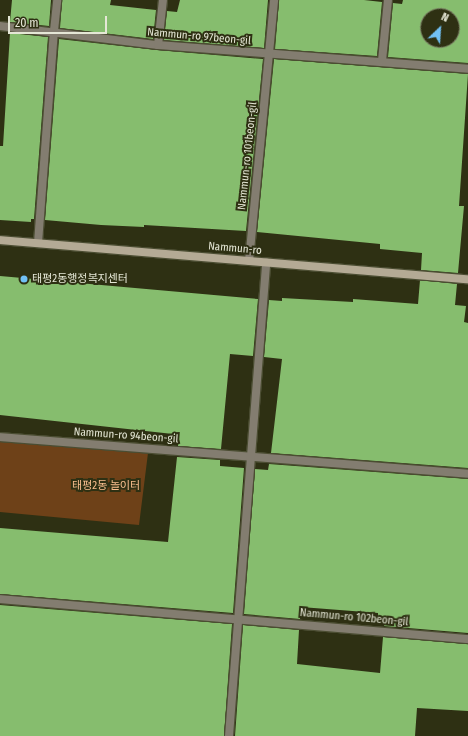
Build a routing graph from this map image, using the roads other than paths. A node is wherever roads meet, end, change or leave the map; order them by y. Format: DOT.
graph roads {
  1 [pos="57,0"];
  2 [pos="163,0"];
  3 [pos="274,0"];
  4 [pos="388,0"];
  5 [pos="0,26"];
  6 [pos="54,31"];
  7 [pos="158,45"];
  8 [pos="270,54"];
  9 [pos="382,61"];
  10 [pos="468,69"];
  11 [pos="0,240"];
  12 [pos="38,243"];
  13 [pos="249,261"];
  14 [pos="266,262"];
  15 [pos="468,279"];
  16 [pos="0,437"];
  17 [pos="251,457"];
  18 [pos="468,474"];
  19 [pos="0,599"];
  20 [pos="238,618"];
  21 [pos="468,639"];
  22 [pos="229,736"];
  1 -- 6 [label="street"];
  2 -- 7 [label="street"];
  3 -- 8 [label="street, Nammun-ro 101beon-gil"];
  4 -- 9 [label="street"];
  5 -- 6 [label="street, Nammun-ro 97beon-gil"];
  6 -- 7 [label="street, Nammun-ro 97beon-gil"];
  6 -- 12 [label="street"];
  7 -- 8 [label="street, Nammun-ro 97beon-gil"];
  8 -- 9 [label="street"];
  8 -- 13 [label="street, Nammun-ro 101beon-gil"];
  9 -- 10 [label="street"];
  11 -- 12 [label="main road, Nammun-ro"];
  12 -- 13 [label="main road, Nammun-ro"];
  13 -- 14 [label="main road, Nammun-ro"];
  14 -- 15 [label="main road, Nammun-ro"];
  14 -- 17 [label="street"];
  16 -- 17 [label="street, Nammun-ro 94beon-gil"];
  17 -- 18 [label="street"];
  17 -- 20 [label="street"];
  19 -- 20 [label="street"];
  20 -- 21 [label="street, Nammun-ro 102beon-gil"];
  20 -- 22 [label="street"];
}
